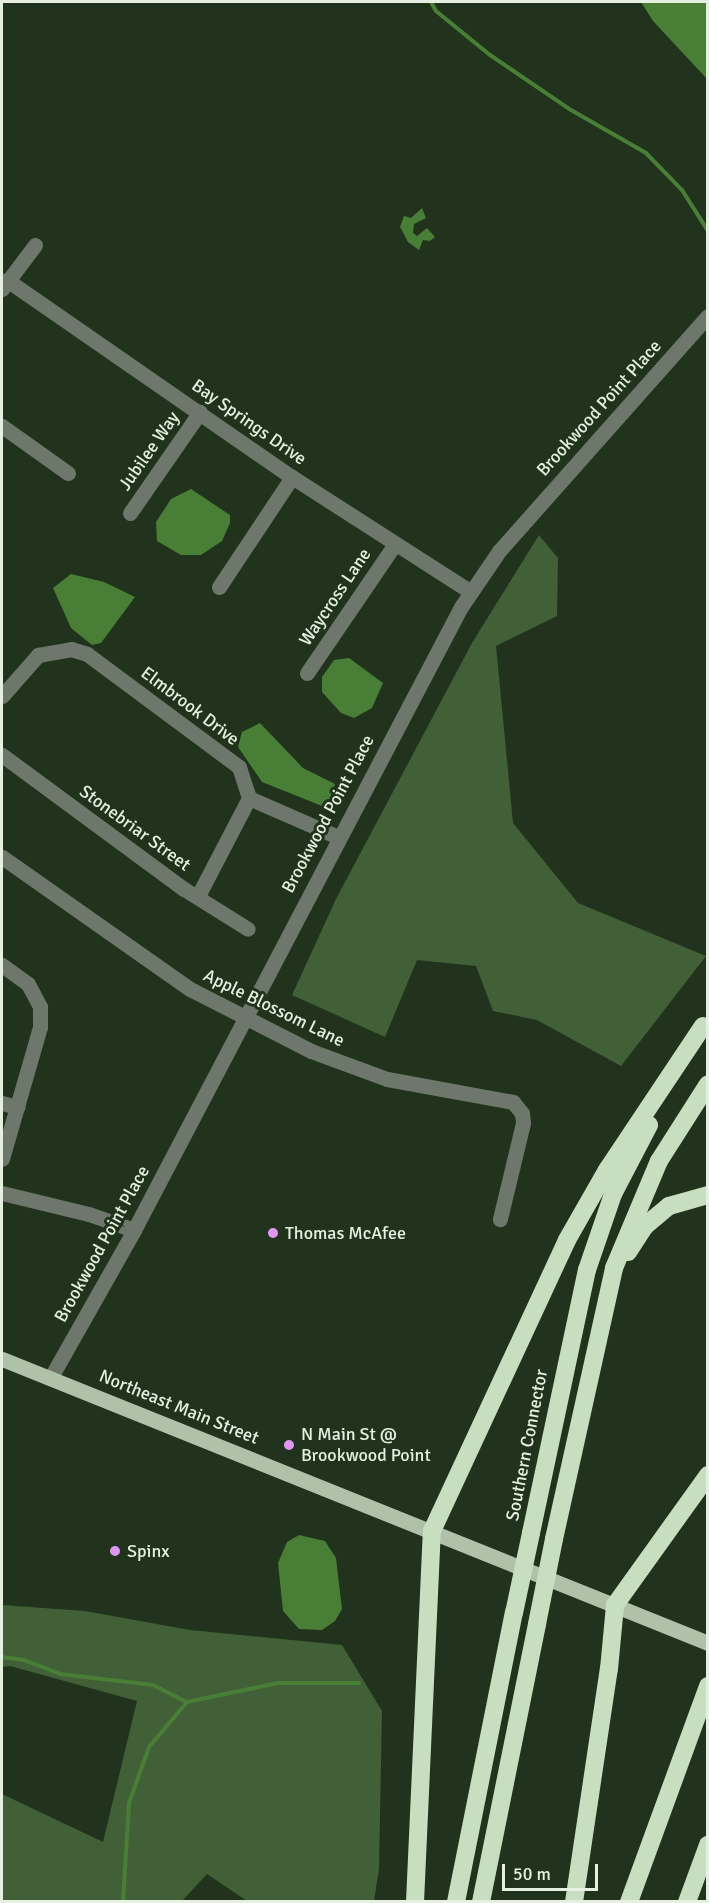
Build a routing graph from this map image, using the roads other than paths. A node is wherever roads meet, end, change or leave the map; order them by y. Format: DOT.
graph roads {
  1 [pos="35,245"];
  2 [pos="4,284"];
  3 [pos="708,316"];
  4 [pos="200,412"];
  5 [pos="2,426"];
  6 [pos="68,472"];
  7 [pos="292,477"];
  8 [pos="130,513"];
  9 [pos="395,544"];
  10 [pos="219,587"];
  11 [pos="471,592"];
  12 [pos="307,673"];
  13 [pos="2,696"];
  14 [pos="2,755"];
  15 [pos="249,798"];
  16 [pos="338,837"];
  17 [pos="2,857"];
  18 [pos="198,896"];
  19 [pos="248,929"];
  20 [pos="2,965"];
  21 [pos="243,1017"];
  22 [pos="705,1024"];
  23 [pos="708,1084"];
  24 [pos="2,1103"];
  25 [pos="17,1107"];
  26 [pos="2,1159"];
  27 [pos="2,1192"];
  28 [pos="708,1195"];
  29 [pos="500,1219"];
  30 [pos="134,1230"];
  31 [pos="605,1303"];
  32 [pos="2,1359"];
  33 [pos="51,1377"];
  34 [pos="708,1475"];
  35 [pos="432,1531"];
  36 [pos="615,1605"];
  37 [pos="708,1643"];
  38 [pos="708,1686"];
  39 [pos="708,1845"];
  40 [pos="416,1902"];
  41 [pos="456,1902"];
  42 [pos="481,1902"];
  43 [pos="574,1902"];
  44 [pos="629,1902"];
  45 [pos="687,1902"];
  1 -- 2 [label="street"];
  2 -- 4 [label="street, Bay Springs Drive"];
  3 -- 11 [label="street, Brookwood Point Place"];
  4 -- 7 [label="street, Bay Springs Drive"];
  4 -- 8 [label="street, Jubilee Way"];
  5 -- 6 [label="street"];
  7 -- 9 [label="street, Bay Springs Drive"];
  7 -- 10 [label="street"];
  9 -- 11 [label="street, Bay Springs Drive"];
  9 -- 12 [label="street, Waycross Lane"];
  11 -- 16 [label="street, Brookwood Point Place"];
  13 -- 15 [label="street, Elmbrook Drive"];
  14 -- 18 [label="street, Stonebriar Street"];
  15 -- 16 [label="street"];
  15 -- 18 [label="street"];
  16 -- 21 [label="street, Brookwood Point Place"];
  17 -- 21 [label="street, Apple Blossom Lane"];
  18 -- 19 [label="street, Stonebriar Street"];
  20 -- 25 [label="street"];
  21 -- 29 [label="street, Apple Blossom Lane"];
  21 -- 30 [label="street, Brookwood Point Place"];
  22 -- 35 [label="highway"];
  22 -- 41 [label="highway, Southern Connector, bridge"];
  23 -- 31 [label="highway"];
  24 -- 25 [label="street"];
  25 -- 26 [label="street"];
  27 -- 30 [label="street"];
  28 -- 31 [label="highway"];
  30 -- 33 [label="street, Brookwood Point Place"];
  31 -- 42 [label="highway, bridge"];
  32 -- 33 [label="main road, Northeast Main Street"];
  33 -- 35 [label="main road, Northeast Main Street"];
  34 -- 36 [label="highway"];
  35 -- 36 [label="main road, Northeast Main Street"];
  35 -- 40 [label="highway"];
  36 -- 37 [label="main road, Northeast Main Street"];
  36 -- 43 [label="highway"];
  38 -- 44 [label="highway"];
  39 -- 45 [label="highway"];
}
